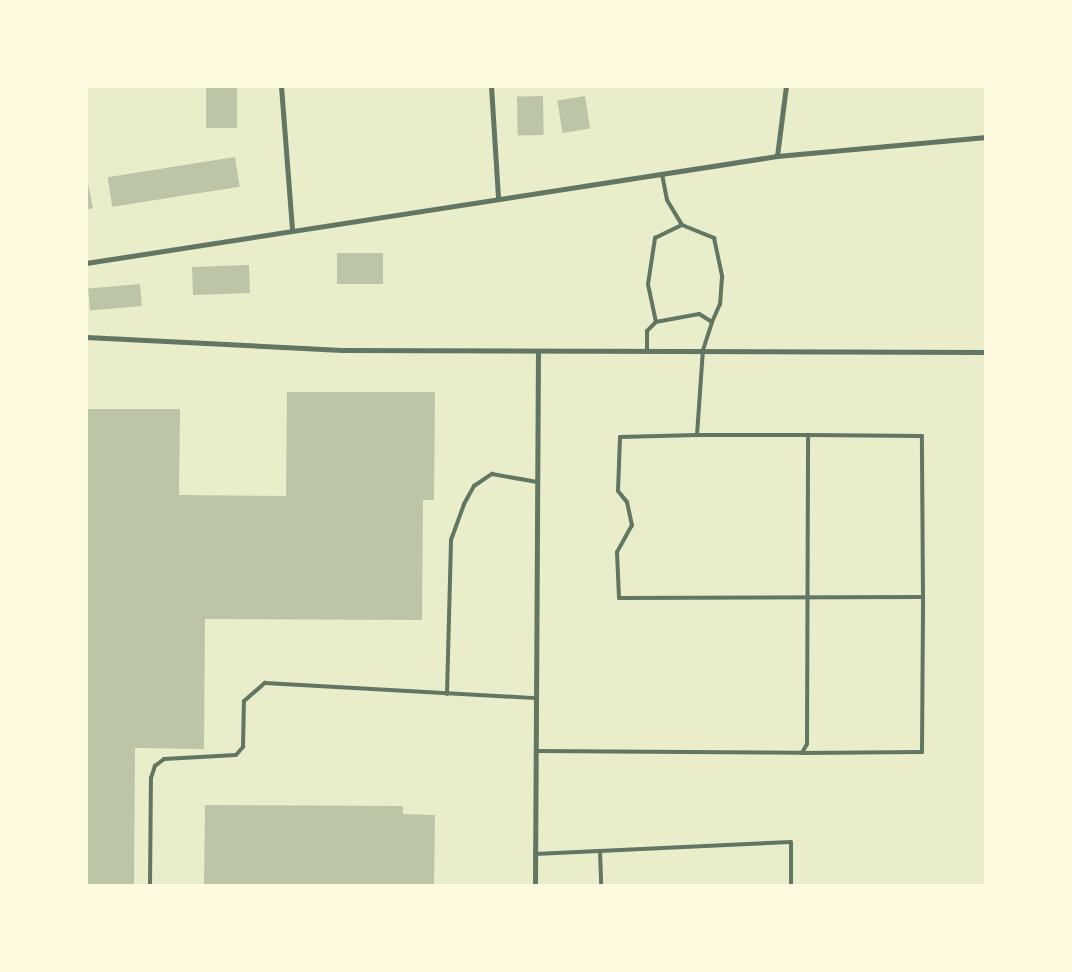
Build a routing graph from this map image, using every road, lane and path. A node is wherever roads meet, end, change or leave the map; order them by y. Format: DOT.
graph roads {
  1 [pos="281,86"];
  2 [pos="491,86"];
  3 [pos="786,86"];
  4 [pos="986,137"];
  5 [pos="777,156"];
  6 [pos="662,174"];
  7 [pos="498,198"];
  8 [pos="682,225"];
  9 [pos="292,230"];
  10 [pos="86,263"];
  11 [pos="656,322"];
  12 [pos="712,322"];
  13 [pos="86,337"];
  14 [pos="647,350"];
  15 [pos="703,350"];
  16 [pos="538,352"];
  17 [pos="986,352"];
  18 [pos="697,435"];
  19 [pos="808,436"];
  20 [pos="537,482"];
  21 [pos="808,596"];
  22 [pos="923,597"];
  23 [pos="447,694"];
  24 [pos="536,698"];
  25 [pos="536,751"];
  26 [pos="802,753"];
  27 [pos="600,851"];
  28 [pos="535,854"];
  29 [pos="150,886"];
  30 [pos="535,886"];
  31 [pos="601,886"];
  32 [pos="791,886"];
  1 -- 9 [label="street"];
  2 -- 7 [label="street"];
  3 -- 5 [label="street"];
  4 -- 5 [label="street"];
  5 -- 6 [label="street"];
  6 -- 7 [label="street"];
  6 -- 8 [label="lane"];
  7 -- 9 [label="street"];
  8 -- 11 [label="lane"];
  8 -- 12 [label="lane"];
  9 -- 10 [label="street"];
  11 -- 12 [label="lane"];
  11 -- 14 [label="lane"];
  12 -- 15 [label="lane"];
  13 -- 16 [label="street"];
  14 -- 15 [label="street"];
  14 -- 16 [label="street"];
  15 -- 17 [label="street"];
  15 -- 18 [label="lane"];
  16 -- 20 [label="street"];
  18 -- 19 [label="lane"];
  18 -- 21 [label="lane"];
  19 -- 21 [label="lane"];
  19 -- 22 [label="lane"];
  20 -- 23 [label="lane"];
  20 -- 24 [label="street"];
  21 -- 22 [label="lane"];
  21 -- 26 [label="lane"];
  22 -- 26 [label="lane"];
  23 -- 24 [label="lane"];
  23 -- 29 [label="lane"];
  24 -- 25 [label="street"];
  25 -- 26 [label="lane"];
  25 -- 28 [label="street"];
  27 -- 28 [label="lane"];
  27 -- 31 [label="lane"];
  27 -- 32 [label="lane"];
  28 -- 30 [label="street"];
}
